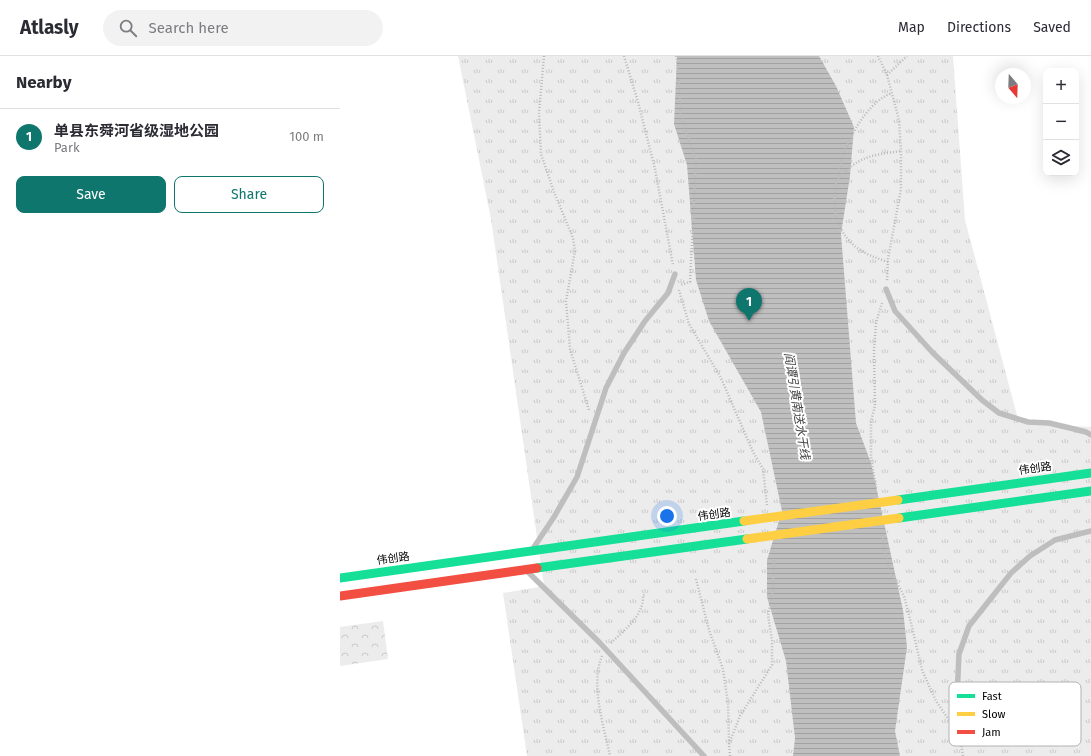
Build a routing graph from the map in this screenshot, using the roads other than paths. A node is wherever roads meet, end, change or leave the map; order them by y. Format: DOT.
graph roads {
  1 [pos="675,274"];
  2 [pos="886,289"];
  3 [pos="1091,435"];
  4 [pos="1091,473"];
  5 [pos="1091,491"];
  6 [pos="1091,531"];
  7 [pos="532,551"];
  8 [pos="526,570"];
  9 [pos="340,578"];
  10 [pos="340,596"];
  11 [pos="958,682"];
  12 [pos="704,756"];
  1 -- 7 [label="lane"];
  2 -- 3 [label="lane"];
  4 -- 7 [label="street, 伟创路, bridge"];
  5 -- 8 [label="street, bridge"];
  6 -- 11 [label="lane"];
  7 -- 9 [label="street, 伟创路"];
  8 -- 10 [label="street"];
  8 -- 12 [label="lane"];
}
